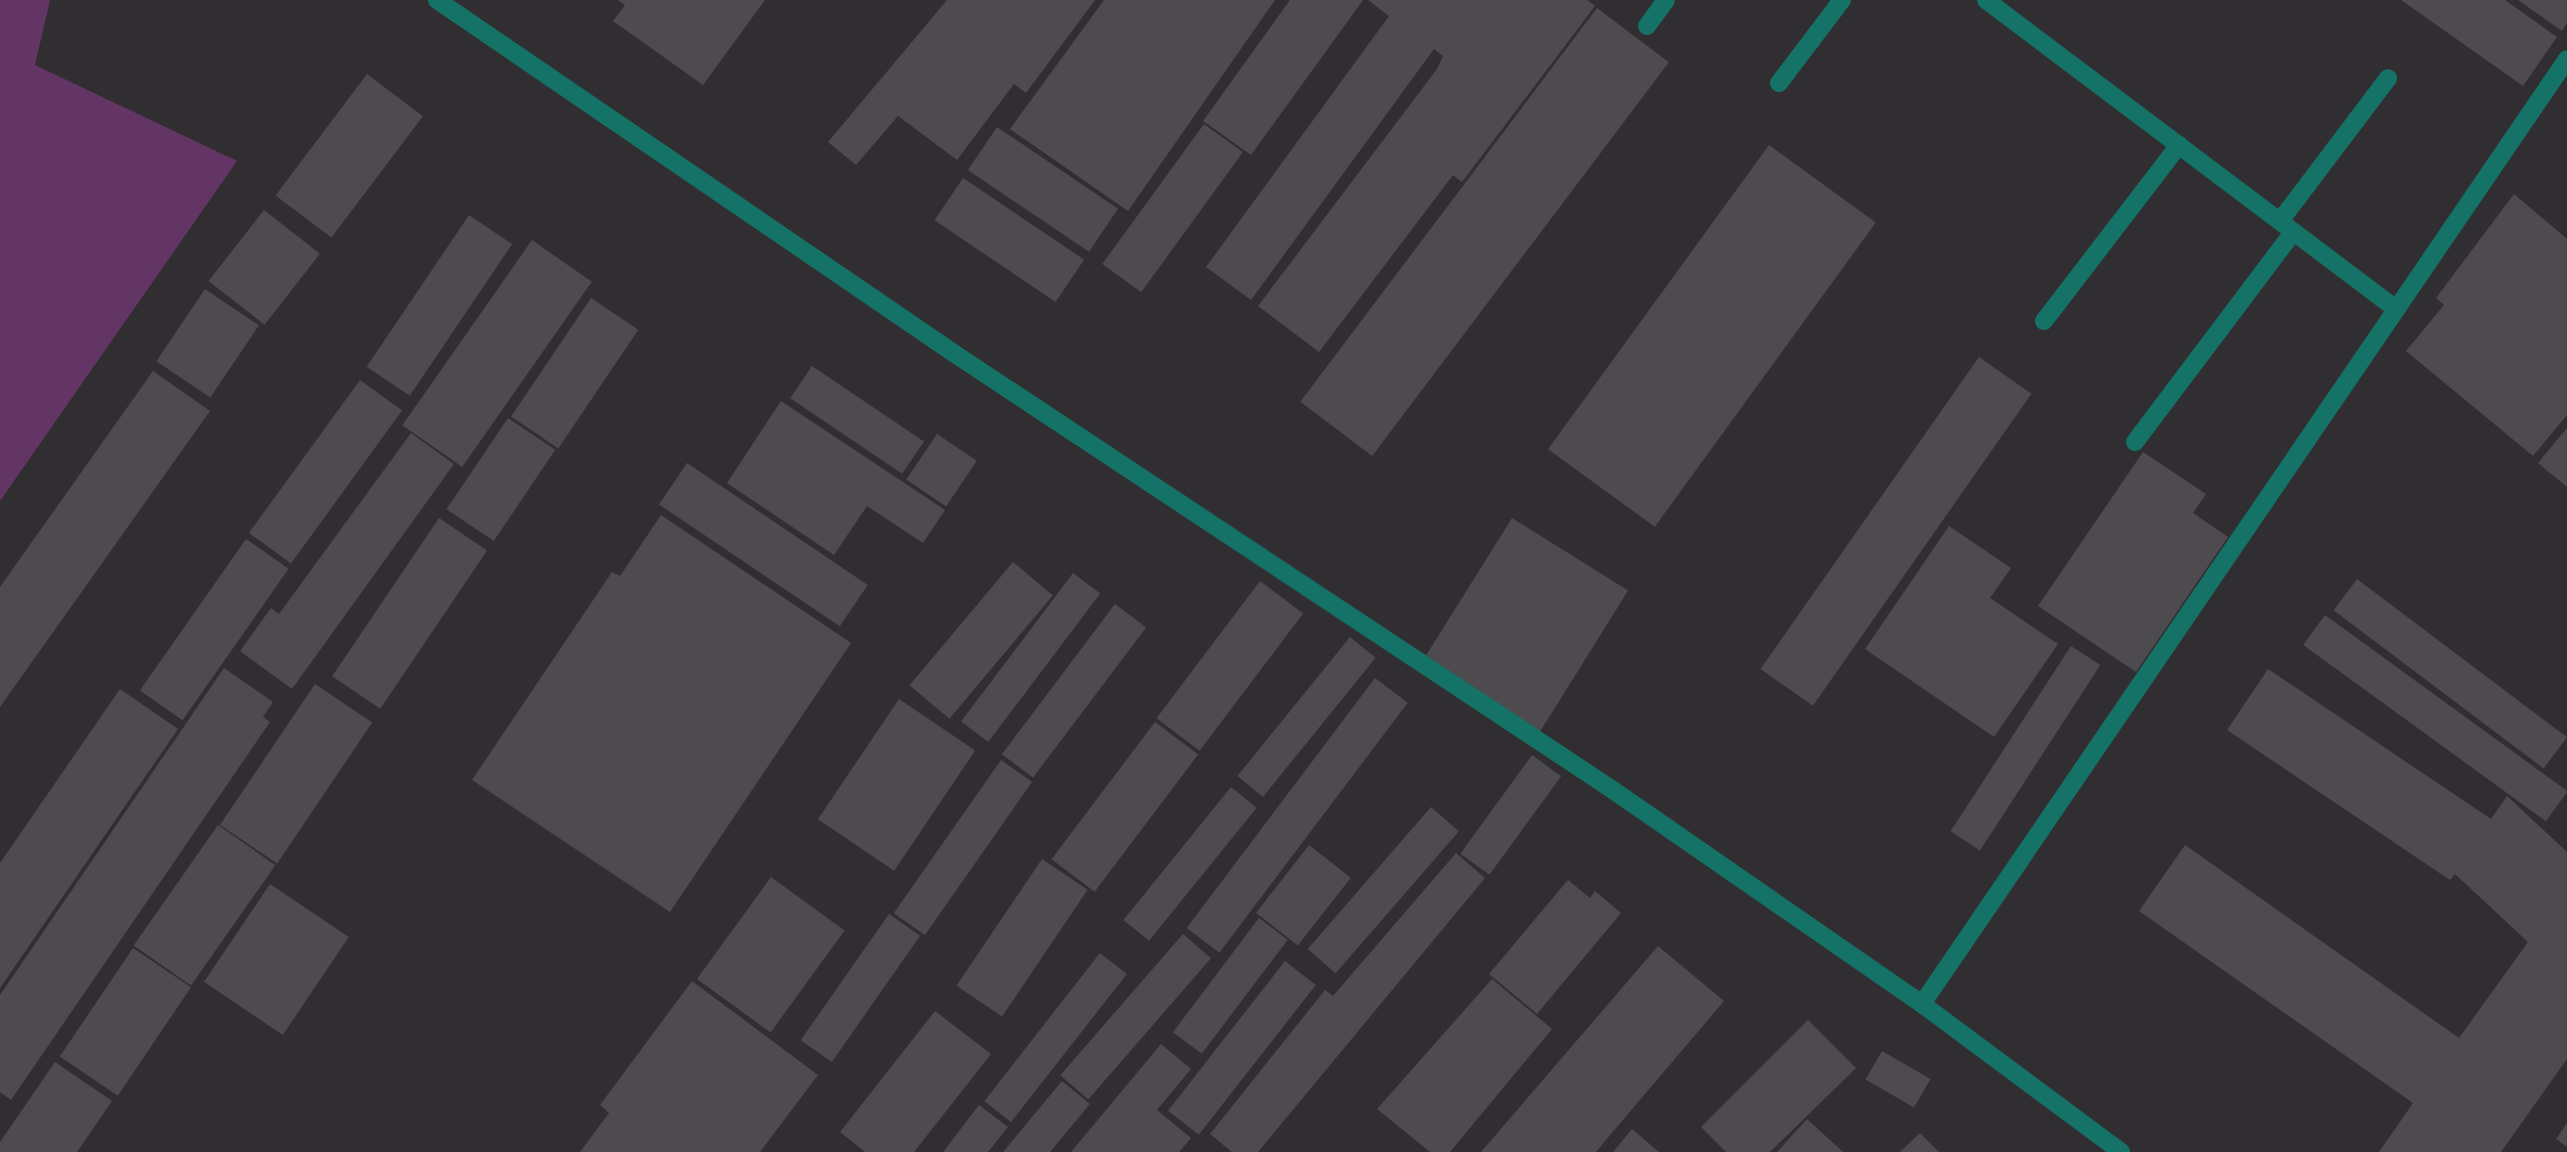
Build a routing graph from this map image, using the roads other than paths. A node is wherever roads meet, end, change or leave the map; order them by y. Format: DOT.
graph roads {
  1 [pos="437,0"];
  2 [pos="1666,0"];
  3 [pos="1842,0"];
  4 [pos="1986,0"];
  5 [pos="1647,26"];
  6 [pos="2567,59"];
  7 [pos="2388,78"];
  8 [pos="1779,83"];
  9 [pos="2179,145"];
  10 [pos="2287,226"];
  11 [pos="2396,309"];
  12 [pos="2044,321"];
  13 [pos="2135,442"];
  14 [pos="1922,1004"];
  15 [pos="2121,1152"];
  1 -- 14 [label="street"];
  2 -- 5 [label="street"];
  3 -- 8 [label="street"];
  4 -- 9 [label="street"];
  6 -- 11 [label="street"];
  7 -- 10 [label="street"];
  9 -- 10 [label="street"];
  9 -- 12 [label="street"];
  10 -- 11 [label="street"];
  10 -- 13 [label="street"];
  11 -- 14 [label="street"];
  14 -- 15 [label="street"];
}
